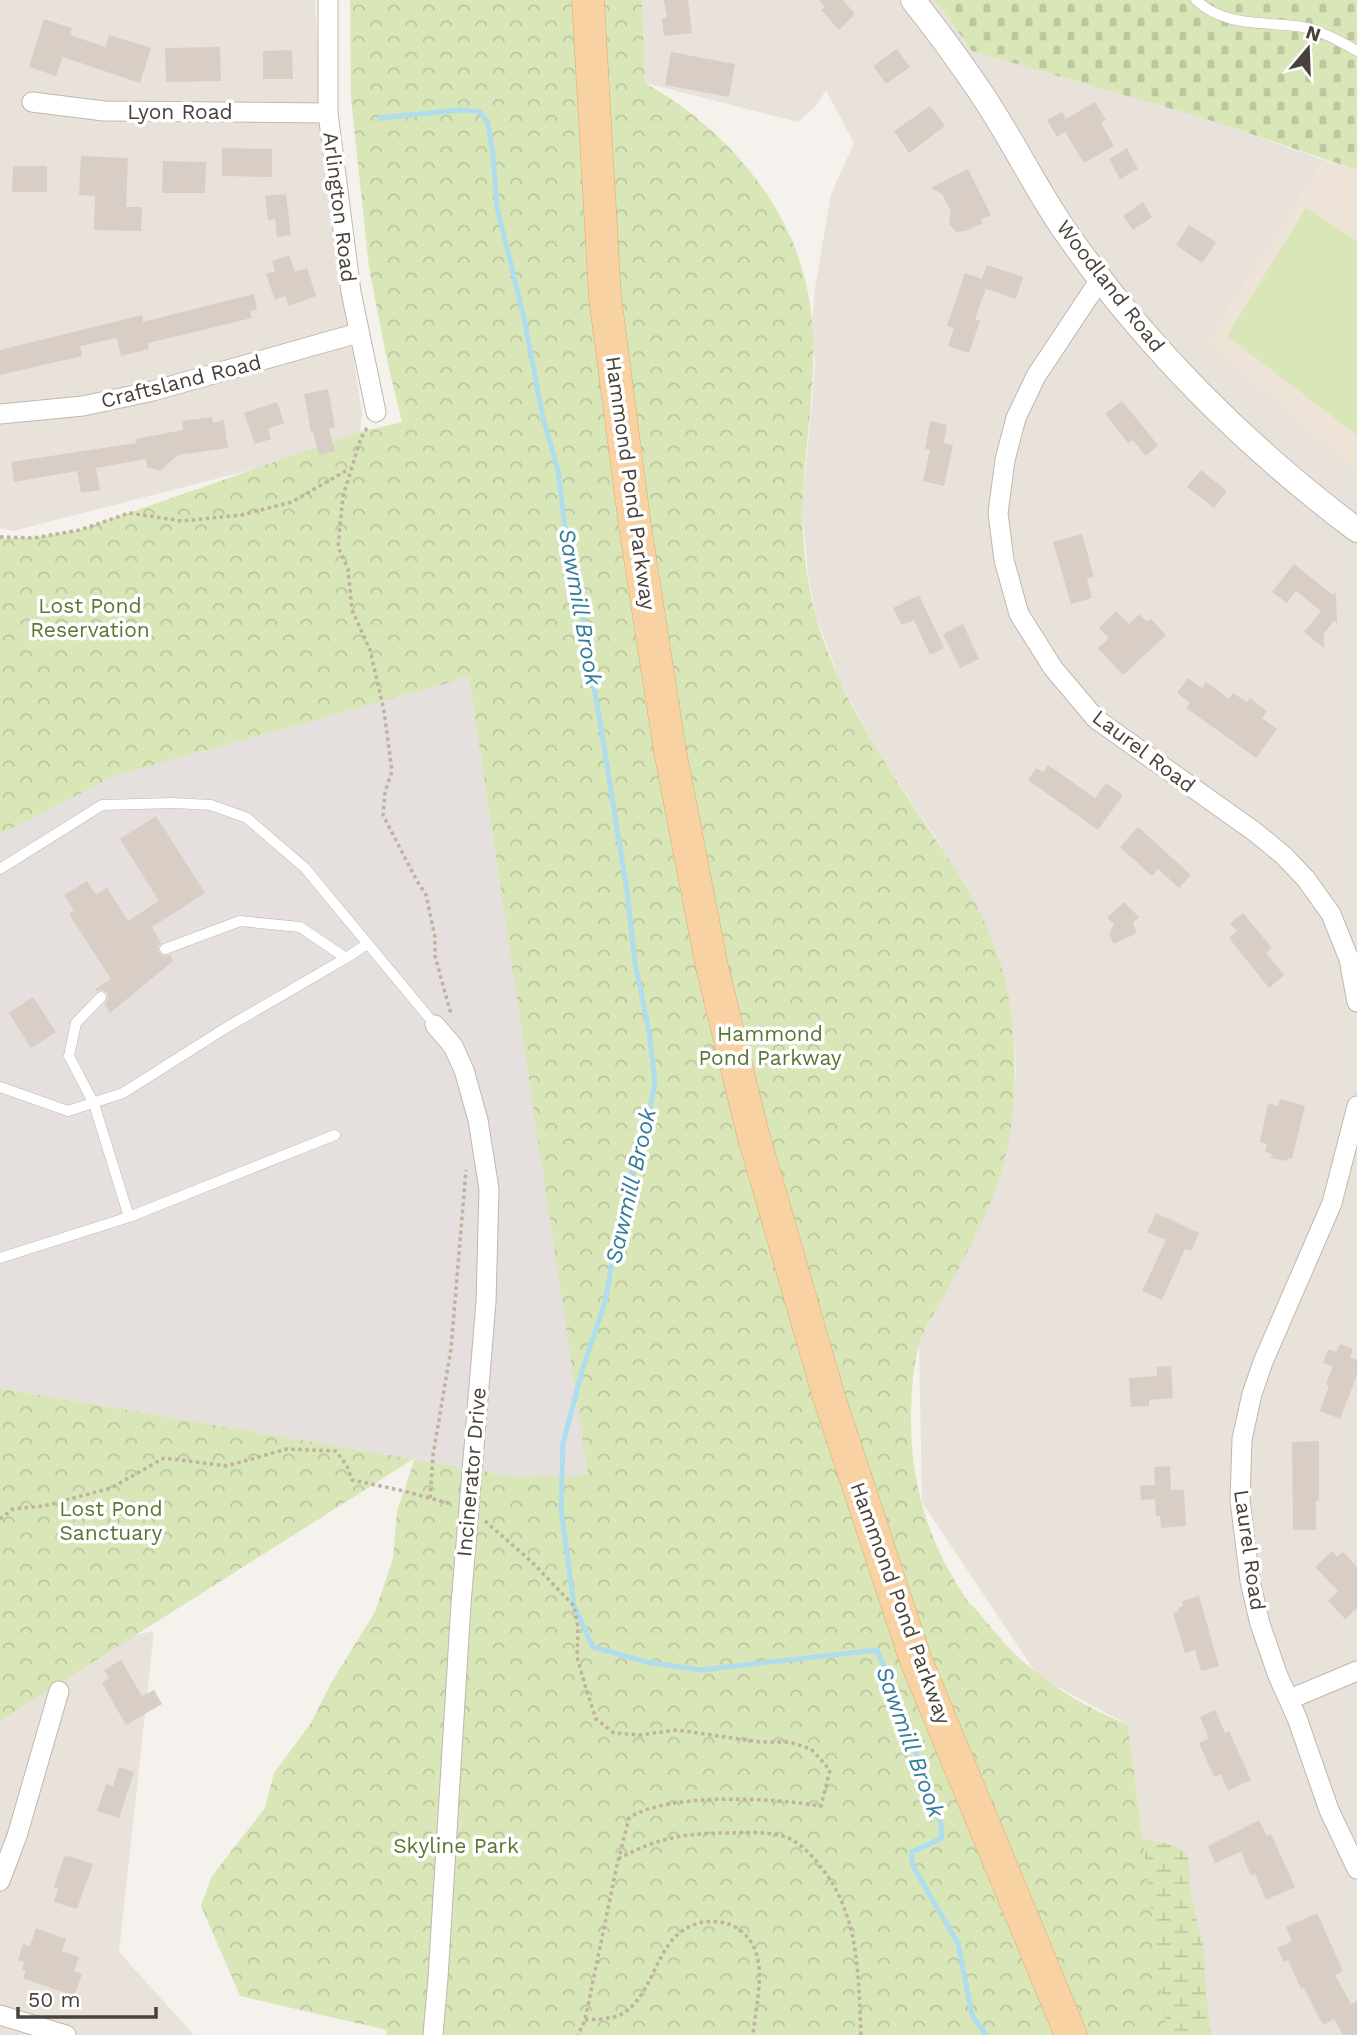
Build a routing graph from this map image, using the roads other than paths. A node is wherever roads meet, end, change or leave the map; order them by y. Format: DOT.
graph roads {
  1 [pos="328,0"];
  2 [pos="588,0"];
  3 [pos="913,0"];
  4 [pos="1196,0"];
  5 [pos="1357,51"];
  6 [pos="32,102"];
  7 [pos="328,113"];
  8 [pos="1101,278"];
  9 [pos="358,333"];
  10 [pos="376,412"];
  11 [pos="0,414"];
  12 [pos="1357,530"];
  13 [pos="0,869"];
  14 [pos="367,944"];
  15 [pos="165,949"];
  16 [pos="346,958"];
  17 [pos="100,997"];
  18 [pos="1357,1002"];
  19 [pos="435,1025"];
  20 [pos="0,1087"];
  21 [pos="94,1104"];
  22 [pos="1357,1106"];
  23 [pos="335,1135"];
  24 [pos="1351,1162"];
  25 [pos="129,1217"];
  26 [pos="0,1258"];
  27 [pos="1357,1671"];
  28 [pos="59,1691"];
  29 [pos="1290,1699"];
  30 [pos="1357,1869"];
  31 [pos="0,1881"];
  32 [pos="0,2015"];
  33 [pos="66,2035"];
  34 [pos="433,2035"];
  35 [pos="1071,2035"];
  1 -- 7 [label="street, Arlington Road"];
  2 -- 35 [label="main road, Hammond Pond Parkway"];
  3 -- 8 [label="street, Woodland Road"];
  4 -- 5 [label="lane"];
  6 -- 7 [label="street, Lyon Road"];
  7 -- 9 [label="street, Arlington Road"];
  8 -- 12 [label="street, Woodland Road"];
  8 -- 18 [label="street, Laurel Road"];
  9 -- 10 [label="street, Arlington Road"];
  9 -- 11 [label="street, Craftsland Road"];
  13 -- 14 [label="lane, Incinerator Drive"];
  14 -- 16 [label="lane"];
  14 -- 19 [label="lane, Incinerator Drive"];
  15 -- 16 [label="lane"];
  16 -- 21 [label="lane"];
  17 -- 21 [label="lane"];
  19 -- 34 [label="street, Incinerator Drive"];
  20 -- 21 [label="lane"];
  21 -- 25 [label="lane"];
  22 -- 24 [label="street, Laurel Road"];
  23 -- 25 [label="lane"];
  24 -- 29 [label="street, Laurel Road"];
  25 -- 26 [label="lane"];
  27 -- 29 [label="street"];
  28 -- 31 [label="street"];
  29 -- 30 [label="street, Laurel Road"];
  32 -- 33 [label="street"];
}
